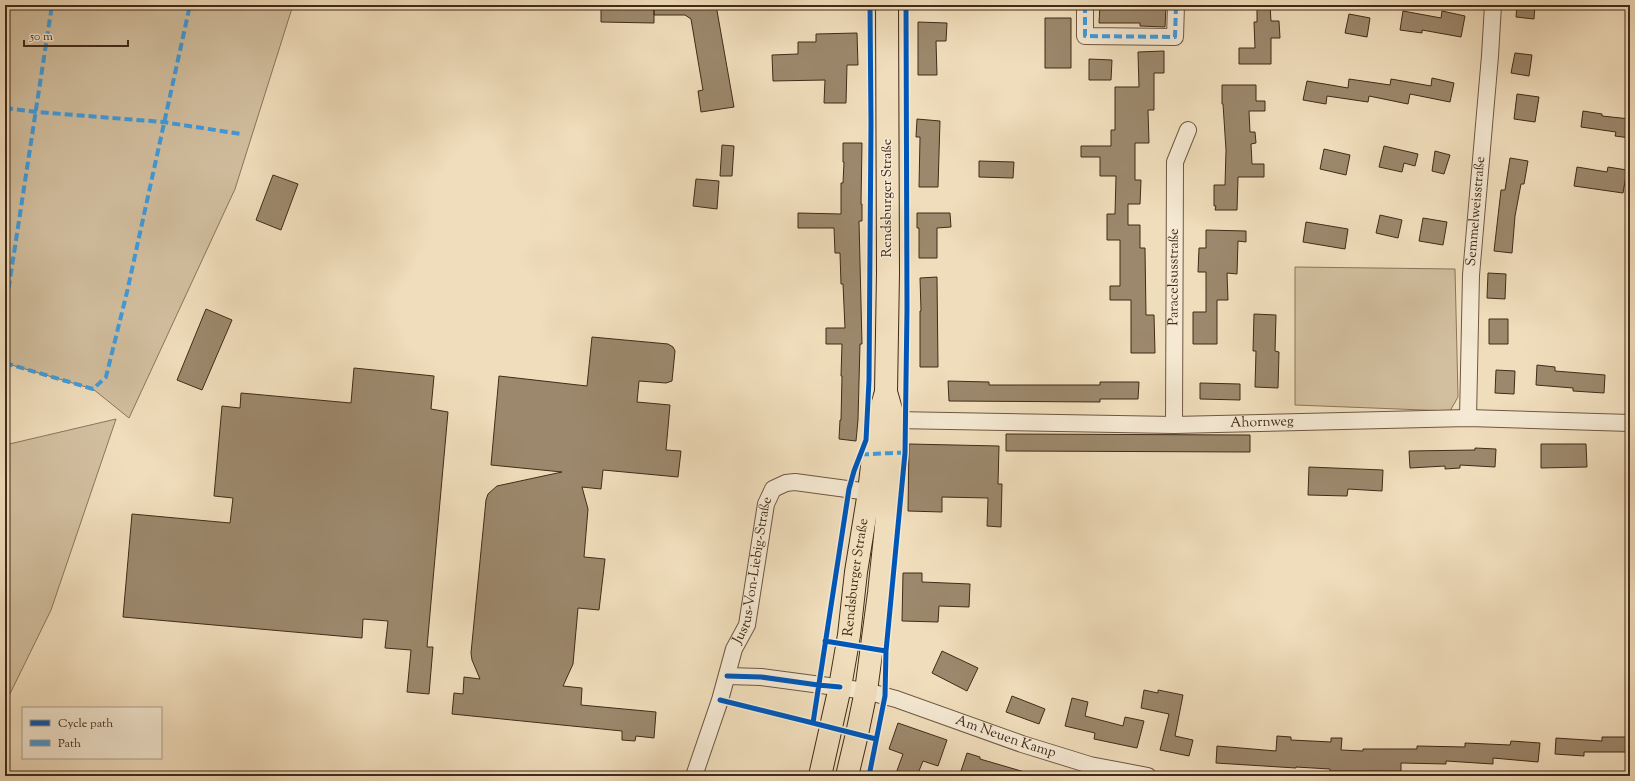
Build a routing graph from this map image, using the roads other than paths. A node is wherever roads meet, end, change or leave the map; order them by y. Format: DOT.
graph roads {
  1 [pos="887,5"];
  2 [pos="1085,5"];
  3 [pos="1176,5"];
  4 [pos="1493,5"];
  5 [pos="1188,130"];
  6 [pos="886,392"];
  7 [pos="1468,418"];
  8 [pos="894,420"];
  9 [pos="1630,423"];
  10 [pos="1174,425"];
  11 [pos="892,469"];
  12 [pos="869,492"];
  13 [pos="886,527"];
  14 [pos="727,676"];
  15 [pos="840,687"];
  16 [pos="866,691"];
  17 [pos="694,776"];
  18 [pos="820,776"];
  19 [pos="847,776"];
  20 [pos="1148,776"];
  1 -- 6 [label="main road, Rendsburger Straße"];
  2 -- 3 [label="street"];
  4 -- 7 [label="street, Semmelweisstraße"];
  5 -- 10 [label="street, Paracelsusstraße"];
  6 -- 8 [label="main road, Rendsburger Straße"];
  6 -- 12 [label="main road, Rendsburger Straße"];
  7 -- 9 [label="street, Ahornweg"];
  7 -- 10 [label="street, Ahornweg"];
  8 -- 10 [label="street, Ahornweg"];
  8 -- 11 [label="main road, Rendsburger Straße"];
  11 -- 12 [label="street"];
  11 -- 13 [label="main road, Rendsburger Straße"];
  12 -- 13 [label="street, Rendsburger Straße"];
  12 -- 14 [label="street, Justus-Von-Liebig-Straße"];
  12 -- 15 [label="main road, Rendsburger Straße"];
  13 -- 16 [label="main road, Rendsburger Straße"];
  14 -- 15 [label="street"];
  14 -- 17 [label="street, Justus-Von-Liebig-Straße"];
  15 -- 16 [label="street"];
  15 -- 18 [label="main road, Rendsburger Straße"];
  16 -- 19 [label="main road, Rendsburger Straße"];
  16 -- 20 [label="street, Am Neuen Kamp"];
}
